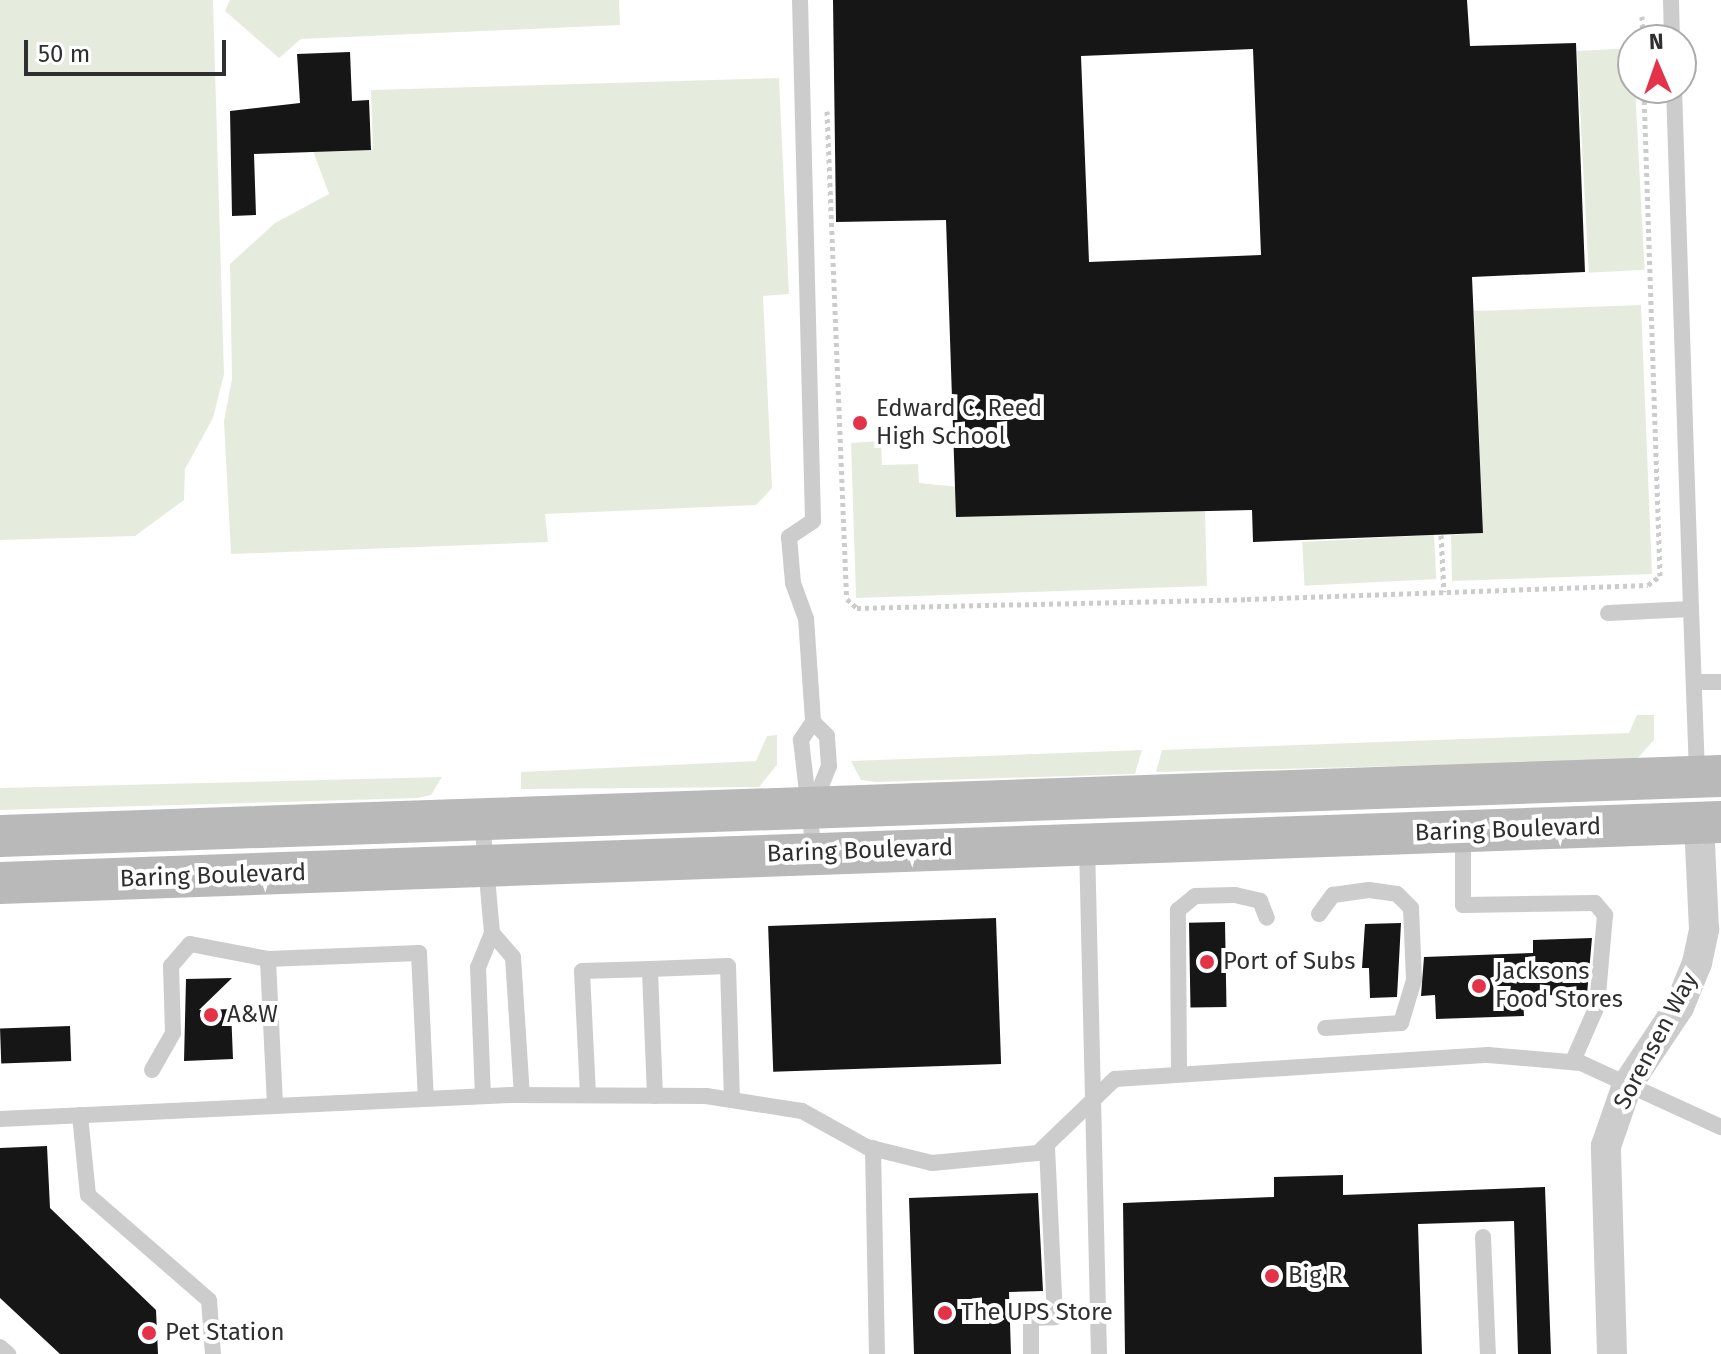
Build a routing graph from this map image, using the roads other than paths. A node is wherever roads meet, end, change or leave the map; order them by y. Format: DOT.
graph roads {
  1 [pos="800,0"];
  2 [pos="1671,0"];
  3 [pos="1672,24"];
  4 [pos="1675,104"];
  5 [pos="1691,609"];
  6 [pos="1608,613"];
  7 [pos="1694,682"];
  8 [pos="1721,682"];
  9 [pos="813,722"];
  10 [pos="1709,777"];
  11 [pos="812,808"];
  12 [pos="482,819"];
  13 [pos="1710,823"];
  14 [pos="1463,831"];
  15 [pos="0,836"];
  16 [pos="1087,843"];
  17 [pos="814,853"];
  18 [pos="490,866"];
  19 [pos="0,883"];
  20 [pos="1319,914"];
  21 [pos="1267,918"];
  22 [pos="492,933"];
  23 [pos="268,959"];
  24 [pos="650,969"];
  25 [pos="1325,1028"];
  26 [pos="1573,1061"];
  27 [pos="152,1070"];
  28 [pos="1179,1071"];
  29 [pos="1627,1085"];
  30 [pos="522,1095"];
  31 [pos="588,1095"];
  32 [pos="483,1096"];
  33 [pos="655,1096"];
  34 [pos="732,1098"];
  35 [pos="426,1099"];
  36 [pos="1093,1101"];
  37 [pos="275,1104"];
  38 [pos="80,1115"];
  39 [pos="0,1119"];
  40 [pos="1721,1127"];
  41 [pos="1047,1145"];
  42 [pos="873,1148"];
  43 [pos="1483,1237"];
  44 [pos="0,1347"];
  45 [pos="8,1354"];
  46 [pos="213,1354"];
  47 [pos="877,1354"];
  48 [pos="1031,1354"];
  49 [pos="1099,1354"];
  50 [pos="1488,1354"];
  51 [pos="1612,1354"];
  1 -- 9 [label="lane"];
  2 -- 3 [label="lane"];
  4 -- 5 [label="lane"];
  5 -- 6 [label="lane"];
  5 -- 7 [label="lane"];
  7 -- 8 [label="lane"];
  7 -- 10 [label="lane"];
  9 -- 11 [label="lane"];
  9 -- 11 [label="lane"];
  10 -- 11 [label="main road, Baring Boulevard"];
  10 -- 13 [label="main road"];
  11 -- 12 [label="main road, Baring Boulevard"];
  11 -- 17 [label="lane"];
  12 -- 15 [label="main road, Baring Boulevard"];
  12 -- 18 [label="lane"];
  13 -- 14 [label="main road, Baring Boulevard"];
  13 -- 29 [label="street, Sorensen Way"];
  14 -- 16 [label="main road, Baring Boulevard"];
  14 -- 26 [label="lane"];
  16 -- 17 [label="main road, Baring Boulevard"];
  16 -- 36 [label="lane"];
  17 -- 18 [label="main road, Baring Boulevard"];
  18 -- 19 [label="main road, Baring Boulevard"];
  18 -- 22 [label="lane"];
  20 -- 25 [label="lane"];
  21 -- 28 [label="lane"];
  22 -- 30 [label="lane"];
  22 -- 32 [label="lane"];
  23 -- 27 [label="lane"];
  23 -- 35 [label="lane"];
  23 -- 37 [label="lane"];
  24 -- 31 [label="lane"];
  24 -- 33 [label="lane"];
  24 -- 34 [label="lane"];
  26 -- 28 [label="lane"];
  26 -- 29 [label="lane"];
  28 -- 36 [label="lane"];
  29 -- 40 [label="lane"];
  29 -- 51 [label="street, Sorensen Way"];
  30 -- 31 [label="lane"];
  30 -- 32 [label="lane"];
  31 -- 33 [label="lane"];
  32 -- 35 [label="lane"];
  33 -- 34 [label="lane"];
  34 -- 42 [label="lane"];
  35 -- 37 [label="lane"];
  36 -- 41 [label="lane"];
  36 -- 49 [label="lane"];
  37 -- 38 [label="lane"];
  38 -- 39 [label="lane"];
  38 -- 46 [label="lane"];
  41 -- 42 [label="lane"];
  41 -- 48 [label="lane"];
  42 -- 47 [label="lane"];
  43 -- 50 [label="lane"];
  44 -- 45 [label="lane"];
}
